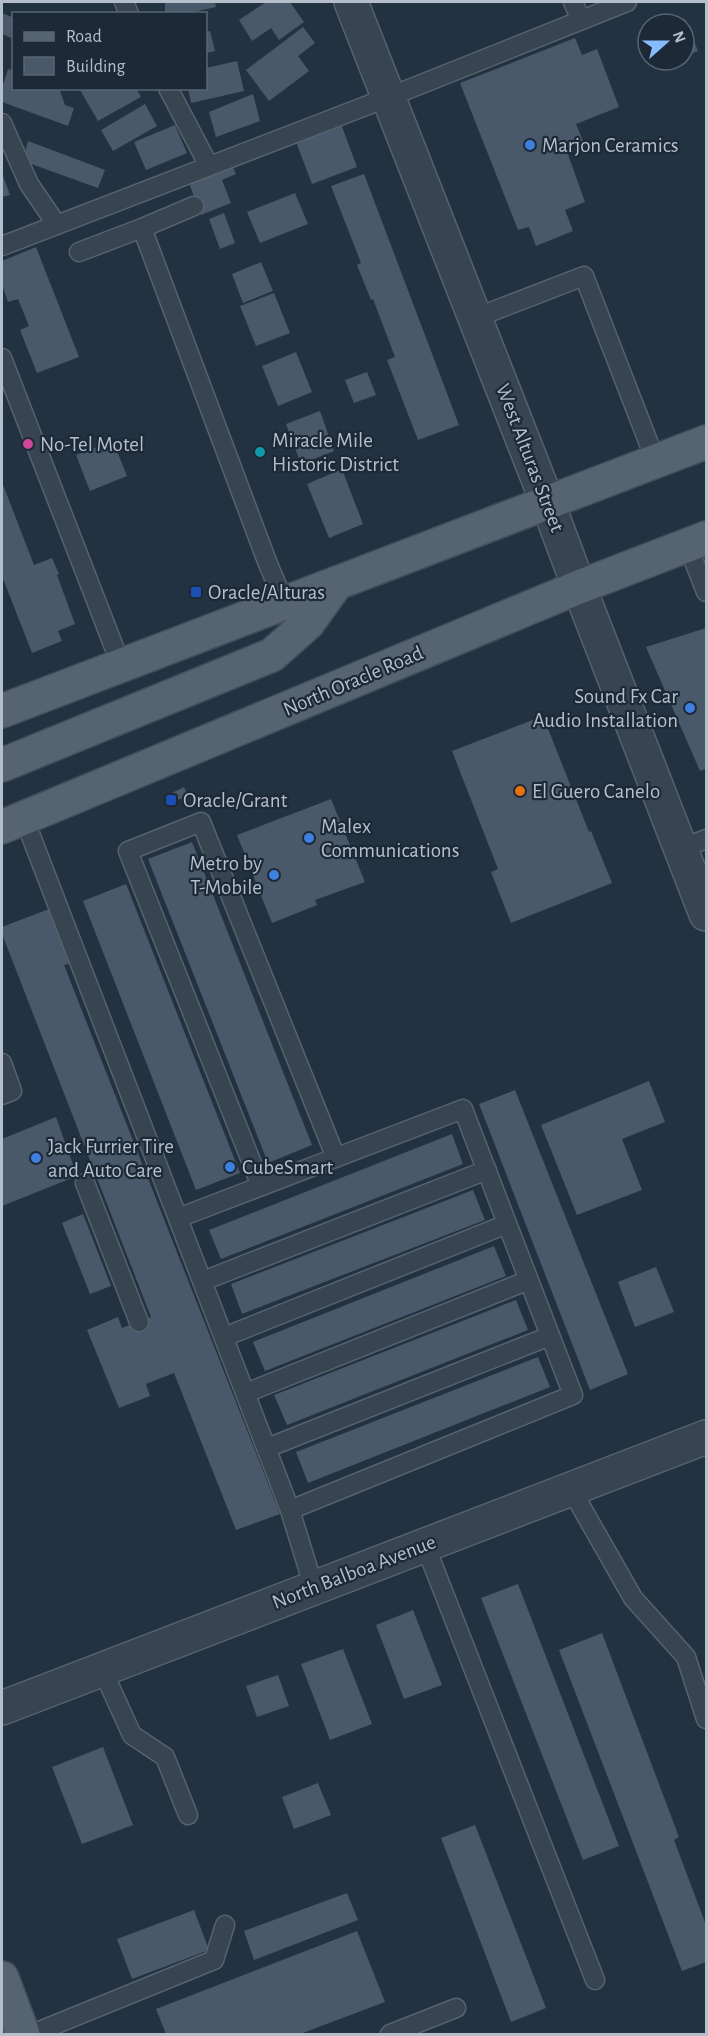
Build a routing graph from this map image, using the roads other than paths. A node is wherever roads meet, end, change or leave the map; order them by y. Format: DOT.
graph roads {
  1 [pos="351,2"];
  2 [pos="573,2"];
  3 [pos="627,2"];
  4 [pos="581,20"];
  5 [pos="169,90"];
  6 [pos="389,97"];
  7 [pos="2,123"];
  8 [pos="209,166"];
  9 [pos="194,206"];
  10 [pos="57,225"];
  11 [pos="142,228"];
  12 [pos="2,246"];
  13 [pos="79,252"];
  14 [pos="475,318"];
  15 [pos="2,358"];
  16 [pos="706,442"];
  17 [pos="656,462"];
  18 [pos="548,504"];
  19 [pos="697,542"];
  20 [pos="336,584"];
  21 [pos="579,587"];
  22 [pos="706,592"];
  23 [pos="285,604"];
  24 [pos="121,665"];
  25 [pos="2,711"];
  26 [pos="2,765"];
  27 [pos="13,822"];
  28 [pos="694,844"];
  29 [pos="706,914"];
  30 [pos="2,1063"];
  31 [pos="2,1095"];
  32 [pos="336,1158"];
  33 [pos="487,1170"];
  34 [pos="85,1184"];
  35 [pos="261,1186"];
  36 [pos="178,1218"];
  37 [pos="507,1224"];
  38 [pos="529,1280"];
  39 [pos="203,1281"];
  40 [pos="139,1322"];
  41 [pos="550,1336"];
  42 [pos="224,1337"];
  43 [pos="246,1394"];
  44 [pos="706,1437"];
  45 [pos="267,1448"];
  46 [pos="571,1489"];
  47 [pos="291,1510"];
  48 [pos="425,1545"];
  49 [pos="314,1588"];
  50 [pos="102,1669"];
  51 [pos="2,1708"];
  52 [pos="706,1719"];
  53 [pos="188,1815"];
  54 [pos="225,1925"];
  55 [pos="2,1978"];
  56 [pos="595,1980"];
  57 [pos="456,2008"];
  58 [pos="23,2034"];
  59 [pos="32,2034"];
  60 [pos="390,2034"];
  1 -- 6 [label="street, West Alturas Street"];
  2 -- 4 [label="lane"];
  3 -- 4 [label="lane"];
  4 -- 6 [label="lane"];
  5 -- 8 [label="lane"];
  6 -- 8 [label="lane"];
  6 -- 14 [label="street, West Alturas Street"];
  7 -- 10 [label="lane"];
  8 -- 10 [label="lane"];
  9 -- 11 [label="lane"];
  10 -- 12 [label="lane"];
  11 -- 13 [label="lane"];
  11 -- 23 [label="lane"];
  14 -- 17 [label="lane"];
  14 -- 18 [label="street, West Alturas Street"];
  15 -- 24 [label="lane"];
  16 -- 17 [label="main road"];
  17 -- 18 [label="main road"];
  18 -- 20 [label="main road"];
  18 -- 21 [label="street, West Alturas Street"];
  19 -- 21 [label="main road, North Oracle Road"];
  19 -- 22 [label="lane"];
  20 -- 23 [label="main road"];
  20 -- 26 [label="main road"];
  21 -- 27 [label="main road, North Oracle Road"];
  21 -- 28 [label="street, West Alturas Street"];
  23 -- 24 [label="main road"];
  24 -- 25 [label="main road"];
  27 -- 36 [label="lane"];
  28 -- 29 [label="street, West Alturas Street"];
  30 -- 31 [label="lane"];
  32 -- 33 [label="lane"];
  32 -- 35 [label="lane"];
  32 -- 35 [label="lane"];
  33 -- 37 [label="lane"];
  33 -- 39 [label="lane"];
  34 -- 40 [label="lane"];
  35 -- 36 [label="lane"];
  36 -- 39 [label="lane"];
  37 -- 38 [label="lane"];
  37 -- 42 [label="lane"];
  38 -- 41 [label="lane"];
  38 -- 43 [label="lane"];
  39 -- 42 [label="lane"];
  41 -- 45 [label="lane"];
  41 -- 47 [label="lane"];
  42 -- 43 [label="lane"];
  43 -- 45 [label="lane"];
  44 -- 46 [label="street, North Balboa Avenue"];
  45 -- 47 [label="lane"];
  46 -- 48 [label="street, North Balboa Avenue"];
  46 -- 52 [label="lane"];
  47 -- 49 [label="lane"];
  48 -- 49 [label="street, North Balboa Avenue"];
  48 -- 56 [label="lane"];
  49 -- 50 [label="street, North Balboa Avenue"];
  50 -- 51 [label="street, North Balboa Avenue"];
  50 -- 53 [label="lane"];
  54 -- 59 [label="lane"];
  55 -- 58 [label="main road"];
  57 -- 60 [label="lane"];
}
